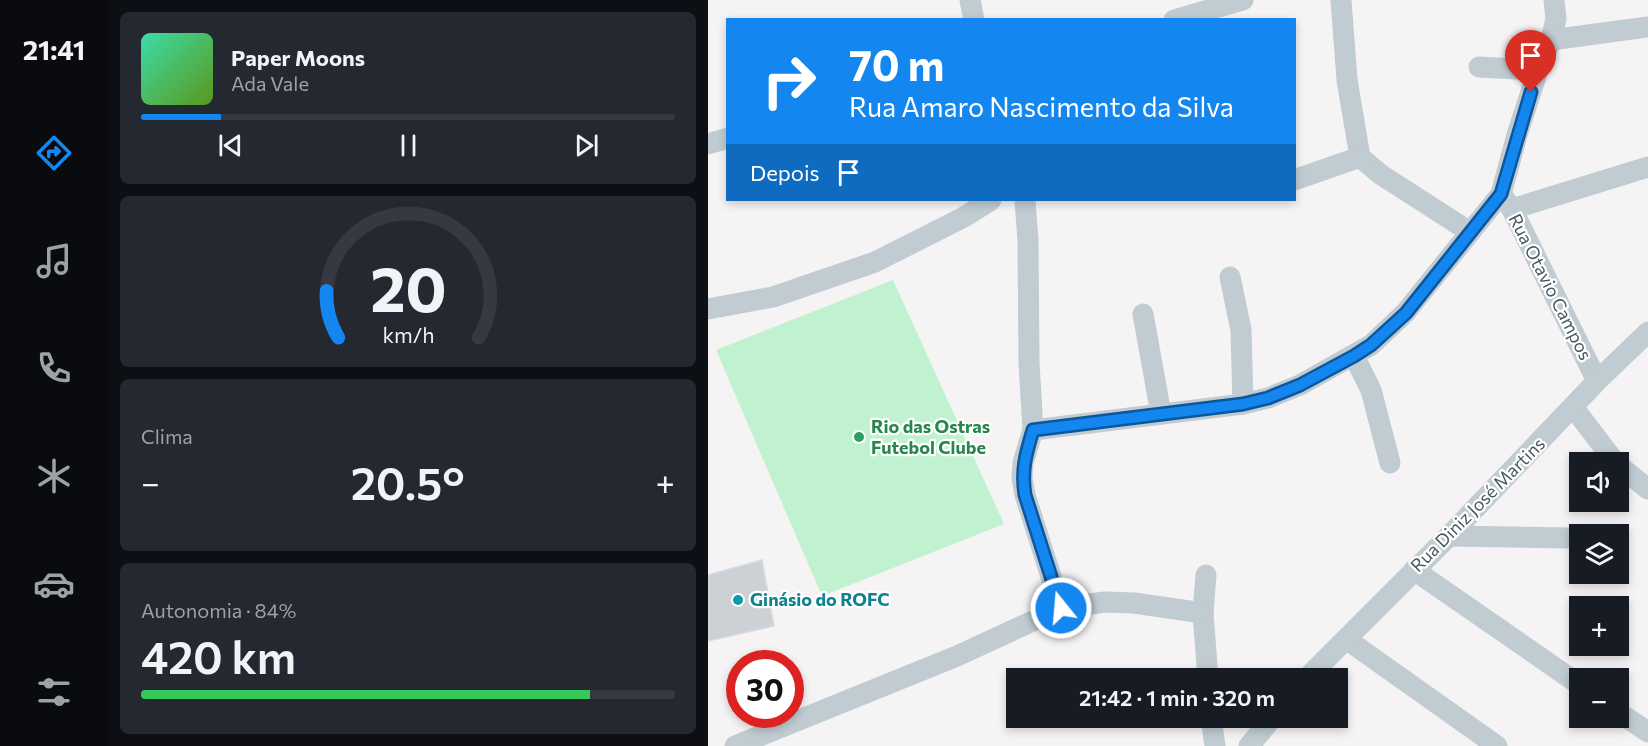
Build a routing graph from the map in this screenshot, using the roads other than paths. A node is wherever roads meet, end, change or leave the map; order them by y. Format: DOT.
graph roads {
  1 [pos="970,0"];
  2 [pos="1242,0"];
  3 [pos="1341,0"];
  4 [pos="1554,0"];
  5 [pos="974,18"];
  6 [pos="1181,18"];
  7 [pos="1648,27"];
  8 [pos="1551,40"];
  9 [pos="1479,67"];
  10 [pos="1538,70"];
  11 [pos="726,139"];
  12 [pos="708,144"];
  13 [pos="1360,158"];
  14 [pos="1648,167"];
  15 [pos="1296,179"];
  16 [pos="989,201"];
  17 [pos="1025,201"];
  18 [pos="1507,202"];
  19 [pos="1470,232"];
  20 [pos="1230,277"];
  21 [pos="708,309"];
  22 [pos="1143,314"];
  23 [pos="1648,332"];
  24 [pos="1354,356"];
  25 [pos="1597,381"];
  26 [pos="1243,404"];
  27 [pos="1573,407"];
  28 [pos="1161,414"];
  29 [pos="1033,430"];
  30 [pos="1608,452"];
  31 [pos="1390,463"];
  32 [pos="1629,474"];
  33 [pos="1648,489"];
  34 [pos="1449,536"];
  35 [pos="1568,538"];
  36 [pos="1413,570"];
  37 [pos="1206,574"];
  38 [pos="1061,608"];
  39 [pos="1203,613"];
  40 [pos="1346,639"];
  41 [pos="1207,668"];
  42 [pos="1317,668"];
  43 [pos="1569,677"];
  44 [pos="1629,719"];
  45 [pos="1213,728"];
  46 [pos="1264,728"];
  47 [pos="1648,732"];
  48 [pos="735,746"];
  49 [pos="1215,746"];
  50 [pos="1249,746"];
  51 [pos="1497,746"];
  1 -- 5 [label="street"];
  2 -- 6 [label="street"];
  3 -- 13 [label="street"];
  4 -- 8 [label="street"];
  7 -- 8 [label="street"];
  8 -- 10 [label="street"];
  9 -- 10 [label="street"];
  10 -- 18 [label="street"];
  11 -- 12 [label="street"];
  13 -- 15 [label="street"];
  13 -- 19 [label="street"];
  14 -- 18 [label="street"];
  16 -- 21 [label="street"];
  17 -- 29 [label="street"];
  18 -- 19 [label="street"];
  18 -- 25 [label="street, Rua Otavio Campos"];
  19 -- 24 [label="street"];
  20 -- 26 [label="street"];
  22 -- 28 [label="street"];
  23 -- 25 [label="street, Rua Diniz José Martins"];
  24 -- 26 [label="street"];
  24 -- 31 [label="street"];
  25 -- 27 [label="street, Rua Diniz José Martins"];
  26 -- 28 [label="street"];
  27 -- 30 [label="street"];
  27 -- 34 [label="street, Rua Diniz José Martins"];
  28 -- 29 [label="street"];
  29 -- 38 [label="street"];
  32 -- 33 [label="street"];
  34 -- 35 [label="street"];
  34 -- 36 [label="street, Rua Diniz José Martins"];
  36 -- 40 [label="street, Rua Diniz José Martins"];
  36 -- 43 [label="street"];
  37 -- 39 [label="street"];
  38 -- 39 [label="street"];
  38 -- 48 [label="street"];
  39 -- 41 [label="street"];
  40 -- 42 [label="street, Rua Diniz José Martins"];
  40 -- 51 [label="street"];
  44 -- 47 [label="street"];
  45 -- 49 [label="street"];
  46 -- 50 [label="street"];
}
